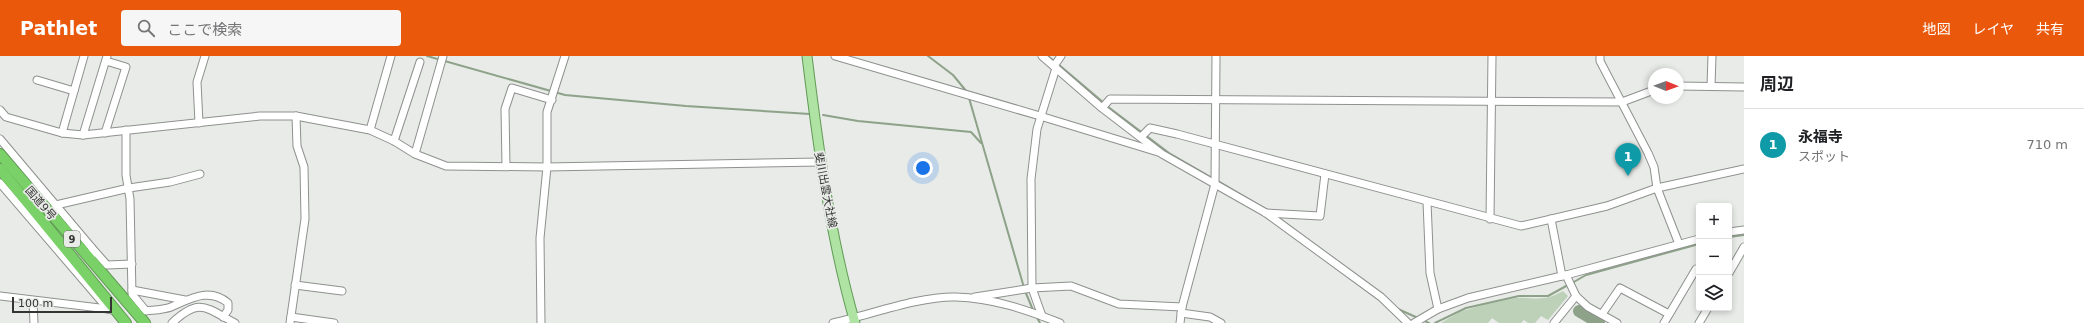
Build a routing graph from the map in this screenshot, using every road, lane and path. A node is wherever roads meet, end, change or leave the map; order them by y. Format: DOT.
graph roads {
  1 [pos="84,56"];
  2 [pos="205,56"];
  3 [pos="391,56"];
  4 [pos="442,56"];
  5 [pos="565,56"];
  6 [pos="807,56"];
  7 [pos="835,56"];
  8 [pos="1042,56"];
  9 [pos="1061,56"];
  10 [pos="1216,56"];
  11 [pos="1492,56"];
  12 [pos="1600,56"];
  13 [pos="1712,56"];
  14 [pos="106,58"];
  15 [pos="420,62"];
  16 [pos="1055,67"];
  17 [pos="37,80"];
  18 [pos="1684,86"];
  19 [pos="1711,86"];
  20 [pos="1744,87"];
  21 [pos="74,91"];
  22 [pos="1648,92"];
  23 [pos="552,100"];
  24 [pos="1215,100"];
  25 [pos="1492,102"];
  26 [pos="1622,102"];
  27 [pos="1102,108"];
  28 [pos="0,110"];
  29 [pos="296,116"];
  30 [pos="1040,116"];
  31 [pos="199,122"];
  32 [pos="126,130"];
  33 [pos="370,130"];
  34 [pos="62,133"];
  35 [pos="105,133"];
  36 [pos="83,135"];
  37 [pos="1142,137"];
  38 [pos="0,138"];
  39 [pos="394,141"];
  40 [pos="1214,144"];
  41 [pos="0,154"];
  42 [pos="415,154"];
  43 [pos="1162,154"];
  44 [pos="820,162"];
  45 [pos="506,166"];
  46 [pos="547,168"];
  47 [pos="1744,169"];
  48 [pos="0,170"];
  49 [pos="200,174"];
  50 [pos="1325,174"];
  51 [pos="0,178"];
  52 [pos="14,179"];
  53 [pos="34,179"];
  54 [pos="0,183"];
  55 [pos="1216,184"];
  56 [pos="128,188"];
  57 [pos="1657,188"];
  58 [pos="1427,202"];
  59 [pos="56,205"];
  60 [pos="1266,213"];
  61 [pos="1490,219"];
  62 [pos="1551,219"];
  63 [pos="1744,230"];
  64 [pos="1732,232"];
  65 [pos="1696,240"];
  66 [pos="1679,244"];
  67 [pos="1744,247"];
  68 [pos="92,248"];
  69 [pos="91,262"];
  70 [pos="132,264"];
  71 [pos="1732,267"];
  72 [pos="1696,269"];
  73 [pos="1564,276"];
  74 [pos="295,285"];
  75 [pos="1032,288"];
  76 [pos="132,290"];
  77 [pos="342,291"];
  78 [pos="0,296"];
  79 [pos="1576,296"];
  80 [pos="967,298"];
  81 [pos="186,300"];
  82 [pos="33,301"];
  83 [pos="1438,309"];
  84 [pos="112,310"];
  85 [pos="1182,310"];
  86 [pos="1706,311"];
  87 [pos="1602,314"];
  88 [pos="1669,314"];
  89 [pos="223,317"];
  90 [pos="1047,319"];
  91 [pos="290,320"];
  92 [pos="854,321"];
  93 [pos="34,323"];
  94 [pos="126,323"];
  95 [pos="145,323"];
  96 [pos="172,323"];
  97 [pos="236,323"];
  98 [pos="334,323"];
  99 [pos="541,323"];
  100 [pos="833,323"];
  101 [pos="1060,323"];
  102 [pos="1180,323"];
  103 [pos="1220,323"];
  104 [pos="1408,323"];
  105 [pos="1414,323"];
  106 [pos="1554,323"];
  107 [pos="1617,323"];
  108 [pos="1664,323"];
  109 [pos="1699,323"];
  1 -- 21 [label="street"];
  2 -- 31 [label="street"];
  3 -- 33 [label="street"];
  4 -- 42 [label="street"];
  5 -- 23 [label="street"];
  6 -- 44 [label="main road, 斐川出雲大社線"];
  7 -- 30 [label="street"];
  8 -- 16 [label="street"];
  9 -- 16 [label="street"];
  10 -- 24 [label="street"];
  11 -- 25 [label="street"];
  12 -- 26 [label="street"];
  13 -- 19 [label="street"];
  14 -- 35 [label="street"];
  14 -- 36 [label="street"];
  15 -- 39 [label="street"];
  16 -- 27 [label="street"];
  16 -- 30 [label="street"];
  17 -- 21 [label="street"];
  18 -- 19 [label="street"];
  19 -- 20 [label="street"];
  21 -- 34 [label="street"];
  22 -- 26 [label="street"];
  23 -- 45 [label="street"];
  23 -- 46 [label="street"];
  24 -- 25 [label="street"];
  24 -- 27 [label="street"];
  24 -- 40 [label="street"];
  25 -- 26 [label="street"];
  25 -- 61 [label="street"];
  26 -- 57 [label="street"];
  27 -- 37 [label="street"];
  28 -- 34 [label="street"];
  29 -- 31 [label="street"];
  29 -- 33 [label="street"];
  29 -- 74 [label="street"];
  30 -- 43 [label="street"];
  30 -- 75 [label="street"];
  31 -- 32 [label="street"];
  32 -- 35 [label="street"];
  32 -- 56 [label="street"];
  33 -- 39 [label="street"];
  34 -- 36 [label="street"];
  35 -- 36 [label="street"];
  37 -- 40 [label="street"];
  37 -- 43 [label="street"];
  38 -- 53 [label="street"];
  39 -- 42 [label="street"];
  40 -- 50 [label="street"];
  40 -- 55 [label="street"];
  41 -- 52 [label="highway, 国道9号 / 9"];
  42 -- 45 [label="street"];
  43 -- 55 [label="street"];
  44 -- 46 [label="street"];
  44 -- 92 [label="main road, 斐川出雲大社線"];
  45 -- 46 [label="street"];
  46 -- 99 [label="street"];
  47 -- 57 [label="street"];
  48 -- 52 [label="highway, 国道9号 / 9"];
  49 -- 56 [label="street"];
  50 -- 58 [label="street"];
  50 -- 60 [label="street"];
  51 -- 52 [label="street"];
  52 -- 53 [label="street"];
  52 -- 69 [label="highway, 国道9号 / 9"];
  52 -- 84 [label="highway, 国道9号 / 9"];
  53 -- 59 [label="street"];
  54 -- 84 [label="street"];
  55 -- 60 [label="street"];
  55 -- 85 [label="street"];
  56 -- 59 [label="street"];
  56 -- 70 [label="street"];
  57 -- 62 [label="street"];
  57 -- 66 [label="street"];
  58 -- 61 [label="street"];
  58 -- 83 [label="street"];
  59 -- 68 [label="street"];
  60 -- 104 [label="street"];
  61 -- 62 [label="street"];
  62 -- 73 [label="street"];
  63 -- 64 [label="street"];
  65 -- 66 [label="street"];
  66 -- 73 [label="street"];
  67 -- 71 [label="street"];
  68 -- 69 [label="street"];
  68 -- 70 [label="street"];
  69 -- 95 [label="highway, 国道9号 / 9"];
  70 -- 76 [label="street"];
  72 -- 88 [label="street"];
  73 -- 79 [label="street"];
  73 -- 83 [label="street"];
  74 -- 77 [label="street"];
  74 -- 91 [label="street"];
  75 -- 80 [label="street"];
  75 -- 85 [label="street"];
  75 -- 90 [label="street"];
  76 -- 81 [label="street"];
  76 -- 81 [label="street"];
  78 -- 82 [label="street"];
  79 -- 87 [label="street"];
  79 -- 106 [label="street"];
  80 -- 90 [label="street"];
  80 -- 92 [label="street"];
  81 -- 89 [label="street"];
  82 -- 84 [label="street"];
  82 -- 93 [label="street"];
  83 -- 105 [label="street"];
  84 -- 94 [label="highway, 国道9号 / 9"];
  85 -- 102 [label="street"];
  85 -- 103 [label="street"];
  86 -- 109 [label="street"];
  87 -- 88 [label="street"];
  87 -- 107 [label="street"];
  88 -- 108 [label="street"];
  89 -- 96 [label="street"];
  89 -- 97 [label="street"];
  90 -- 101 [label="street"];
  91 -- 98 [label="street"];
  92 -- 100 [label="street"];
}
